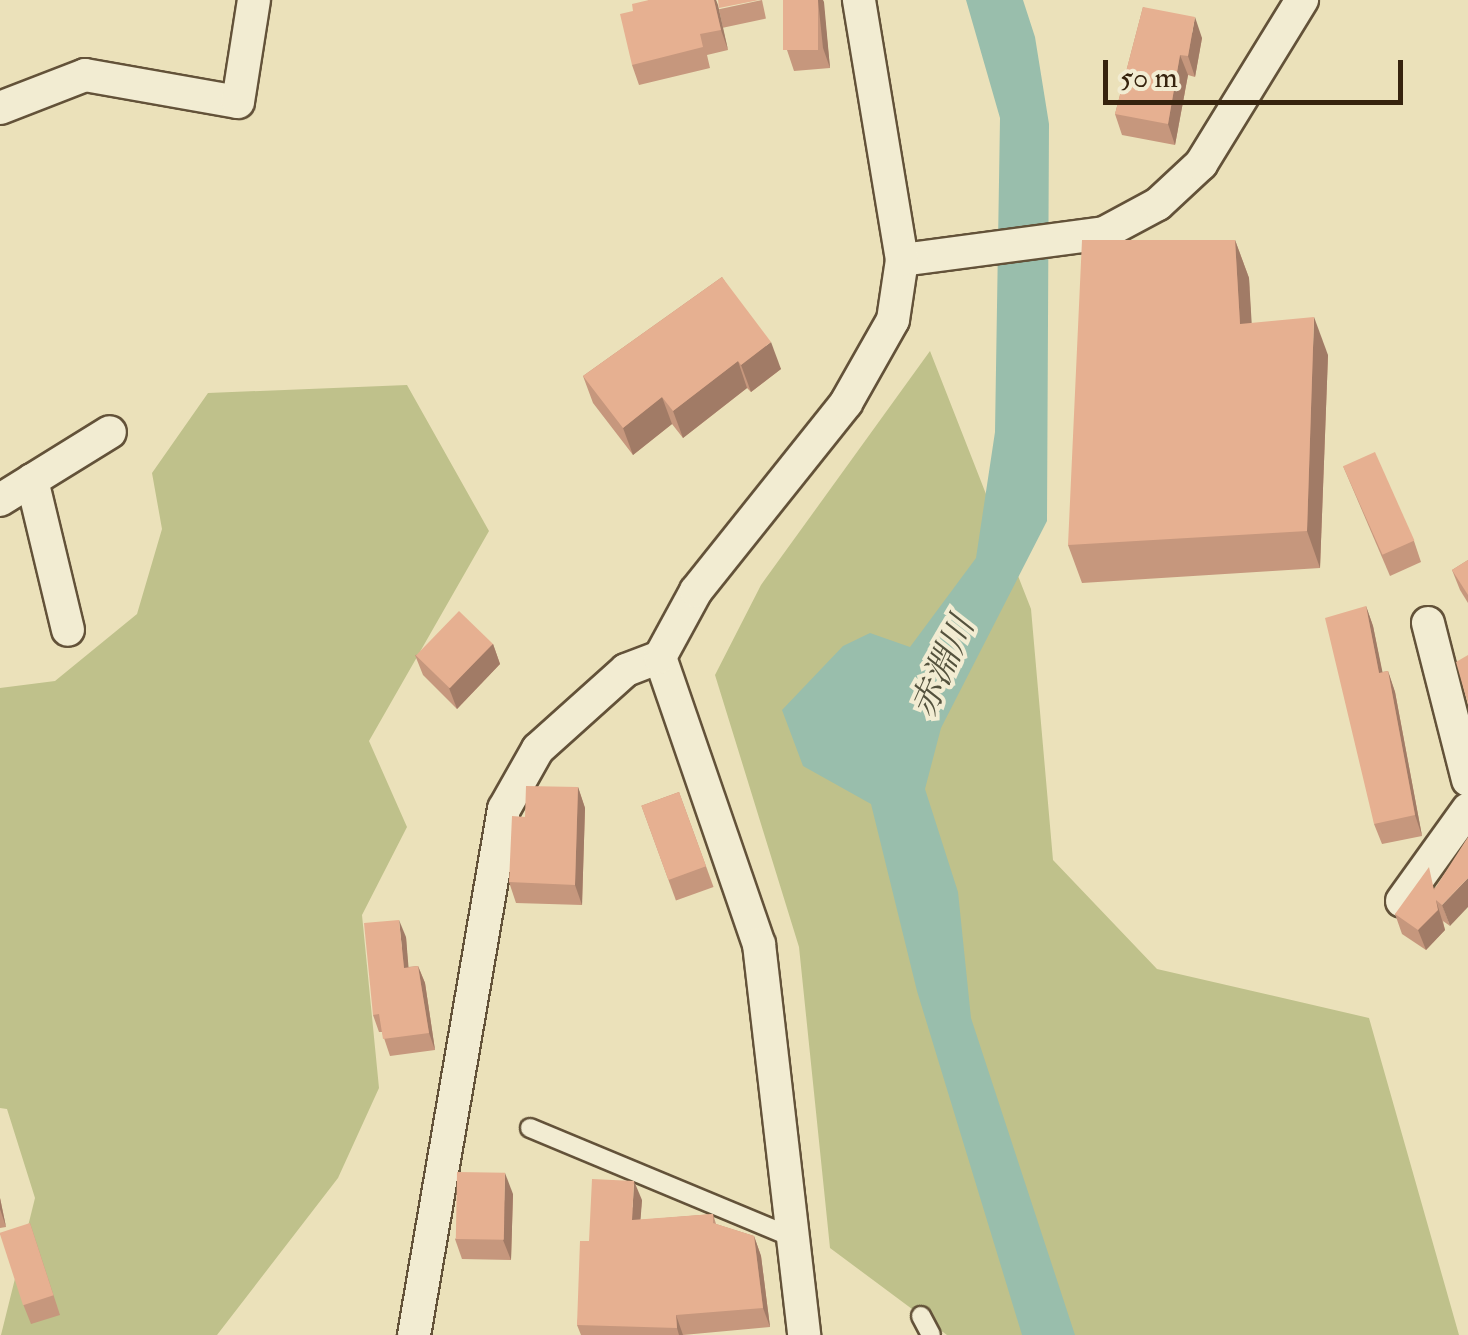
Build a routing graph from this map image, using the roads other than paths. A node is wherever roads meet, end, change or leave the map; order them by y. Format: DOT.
graph roads {
  1 [pos="254,0"];
  2 [pos="859,0"];
  3 [pos="1292,6"];
  4 [pos="0,108"];
  5 [pos="902,260"];
  6 [pos="110,432"];
  7 [pos="32,480"];
  8 [pos="0,500"];
  9 [pos="1428,623"];
  10 [pos="68,630"];
  11 [pos="660,657"];
  12 [pos="1468,780"];
  13 [pos="1468,809"];
  14 [pos="1402,902"];
  15 [pos="530,1128"];
  16 [pos="792,1237"];
  17 [pos="921,1316"];
  18 [pos="414,1335"];
  19 [pos="804,1335"];
  20 [pos="932,1335"];
  1 -- 4 [label="street"];
  2 -- 5 [label="street"];
  3 -- 5 [label="street"];
  5 -- 11 [label="street"];
  6 -- 7 [label="street"];
  7 -- 8 [label="street"];
  7 -- 10 [label="street"];
  9 -- 12 [label="street"];
  11 -- 16 [label="street"];
  11 -- 18 [label="street"];
  13 -- 14 [label="street"];
  15 -- 16 [label="lane"];
  16 -- 19 [label="street"];
  17 -- 20 [label="lane"];
}
